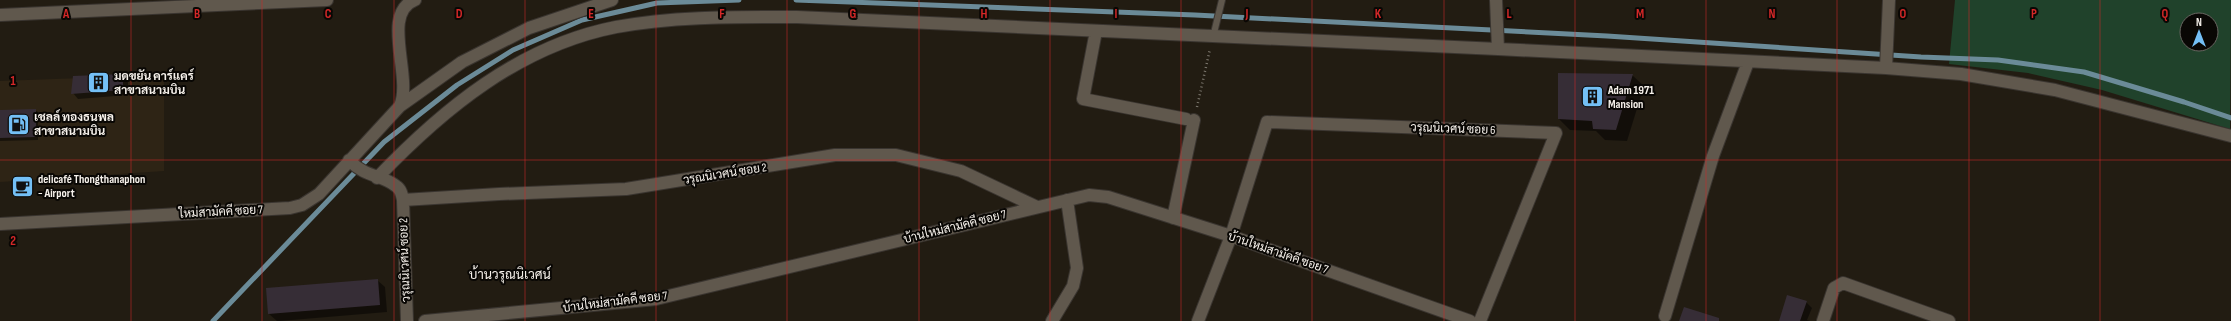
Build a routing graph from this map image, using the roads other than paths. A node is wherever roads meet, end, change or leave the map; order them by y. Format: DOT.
graph roads {
  1 [pos="327,0"];
  2 [pos="415,0"];
  3 [pos="612,0"];
  4 [pos="1222,0"];
  5 [pos="1496,0"];
  6 [pos="1889,0"];
  7 [pos="0,15"];
  8 [pos="1096,31"];
  9 [pos="1215,32"];
  10 [pos="1498,49"];
  11 [pos="1748,62"];
  12 [pos="1886,66"];
  13 [pos="400,106"];
  14 [pos="2231,136"];
  15 [pos="351,162"];
  16 [pos="371,176"];
  17 [pos="403,200"];
  18 [pos="1067,200"];
  19 [pos="1037,207"];
  20 [pos="1173,218"];
  21 [pos="0,224"];
  22 [pos="1231,236"];
  23 [pos="1665,316"];
  24 [pos="407,321"];
  25 [pos="425,321"];
  26 [pos="1052,321"];
  27 [pos="1198,321"];
  28 [pos="1470,321"];
  29 [pos="1480,321"];
  30 [pos="1823,321"];
  31 [pos="1949,321"];
  1 -- 7 [label="street"];
  2 -- 13 [label="street"];
  3 -- 13 [label="street, ใหม่สามัคคี ซอย 7"];
  4 -- 9 [label="lane"];
  5 -- 10 [label="street"];
  6 -- 12 [label="street"];
  8 -- 9 [label="street"];
  8 -- 16 [label="street"];
  8 -- 20 [label="street"];
  9 -- 10 [label="street"];
  10 -- 11 [label="street"];
  11 -- 12 [label="street"];
  11 -- 23 [label="street"];
  12 -- 14 [label="street"];
  13 -- 15 [label="street, ใหม่สามัคคี ซอย 7"];
  15 -- 16 [label="street"];
  15 -- 21 [label="street, ใหม่สามัคคี ซอย 7"];
  16 -- 17 [label="street"];
  17 -- 19 [label="street, วรุณนิเวศน์ ซอย 2"];
  17 -- 24 [label="street, วรุณนิเวศน์ ซอย 2"];
  18 -- 19 [label="street, บ้านใหม่สามัคคี ซอย 7"];
  18 -- 20 [label="street, บ้านใหม่สามัคคี ซอย 7"];
  18 -- 26 [label="street"];
  19 -- 25 [label="street, บ้านใหม่สามัคคี ซอย 7"];
  20 -- 22 [label="street, บ้านใหม่สามัคคี ซอย 7"];
  22 -- 27 [label="street"];
  22 -- 28 [label="street, บ้านใหม่สามัคคี ซอย 7"];
  22 -- 29 [label="street, วรุณนิเวศน์ ซอย 6"];
  30 -- 31 [label="street"];
}
